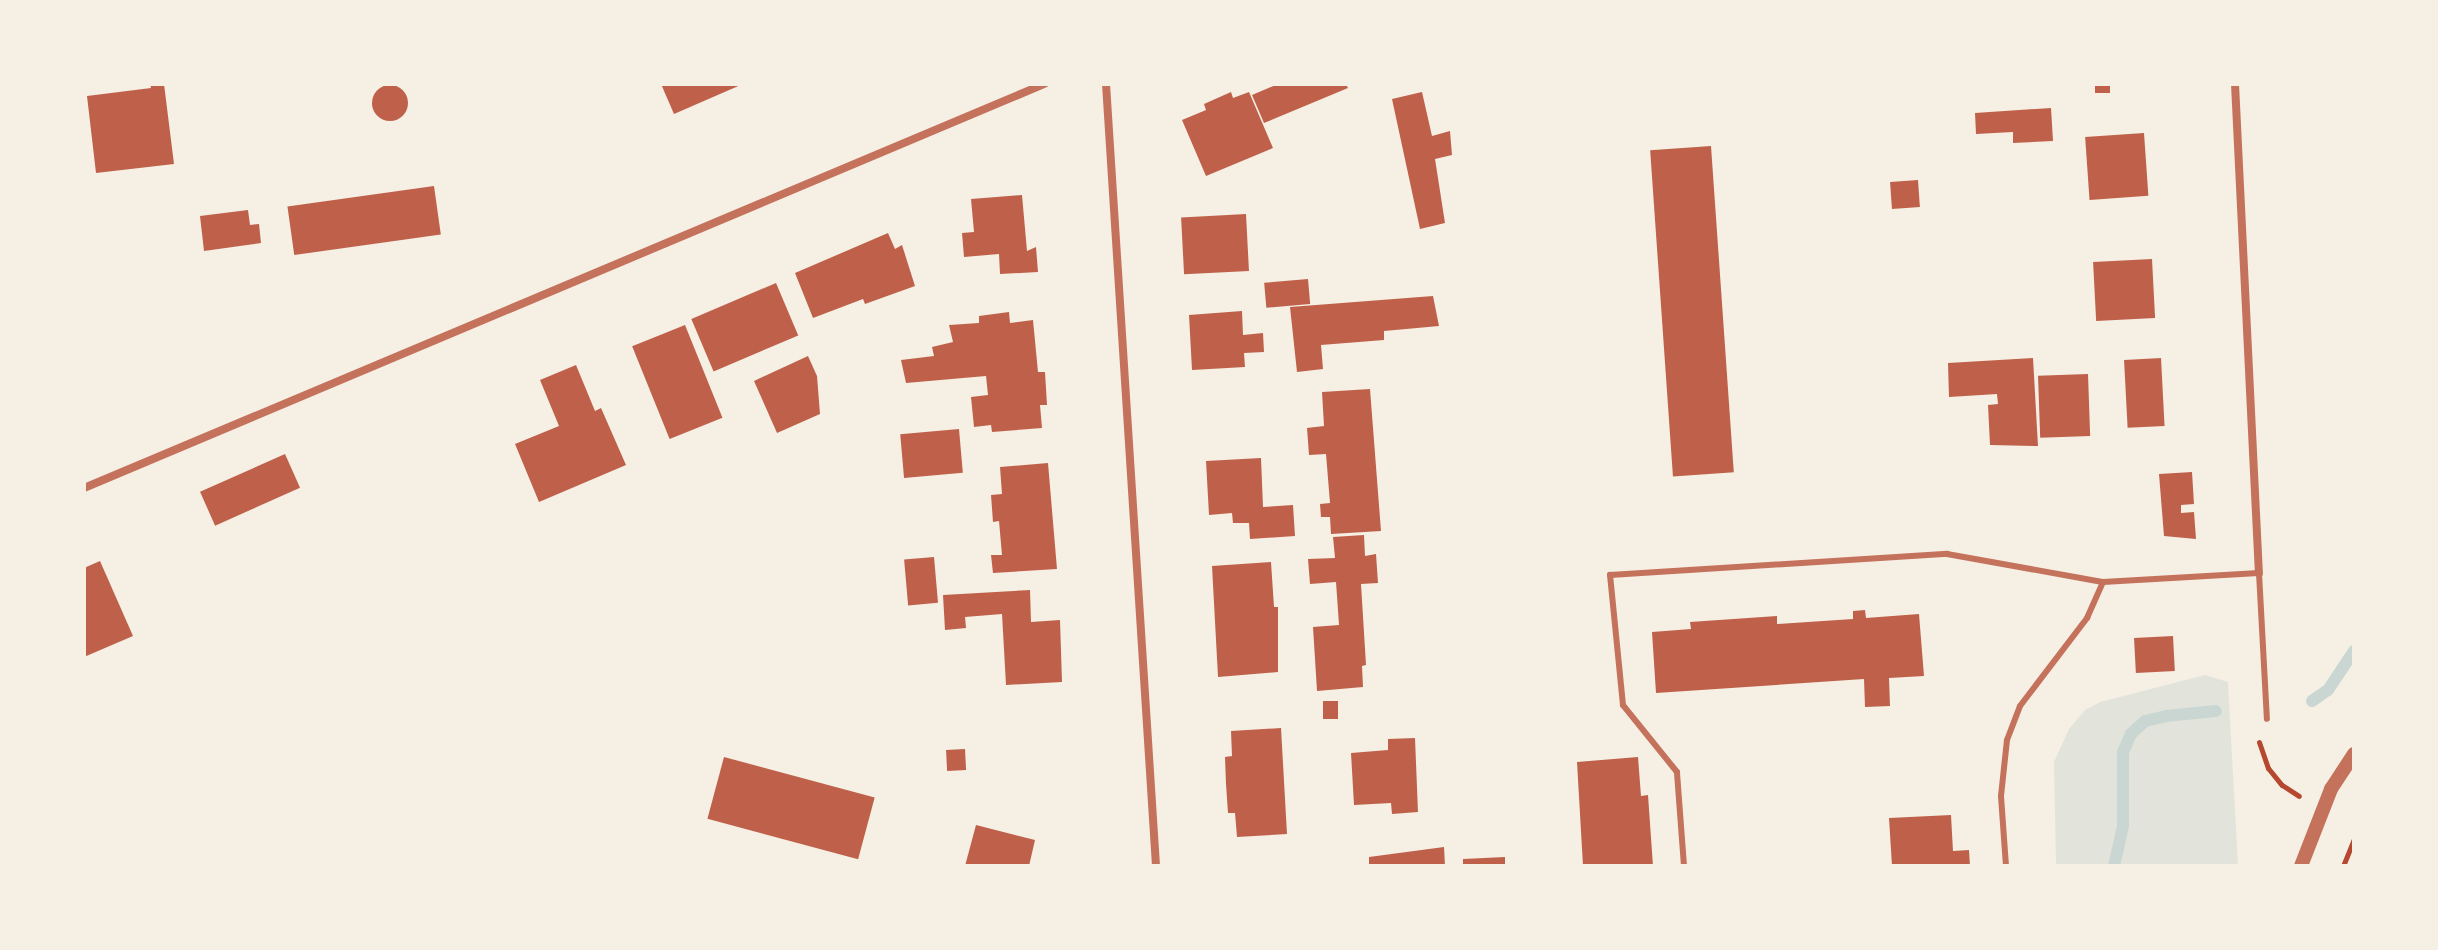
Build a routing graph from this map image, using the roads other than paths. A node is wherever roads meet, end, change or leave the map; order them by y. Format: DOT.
graph roads {
  1 [pos="1044,84"];
  2 [pos="1106,84"];
  3 [pos="2235,84"];
  4 [pos="84,488"];
  5 [pos="2259,573"];
  6 [pos="2103,582"];
  7 [pos="2267,719"];
  8 [pos="2354,754"];
  9 [pos="1156,866"];
  10 [pos="1684,866"];
  11 [pos="2006,866"];
  12 [pos="2301,866"];
  1 -- 4 [label="street"];
  2 -- 9 [label="street"];
  3 -- 5 [label="street"];
  5 -- 6 [label="lane"];
  5 -- 7 [label="lane"];
  6 -- 10 [label="lane"];
  6 -- 11 [label="lane"];
  8 -- 12 [label="street"];
}
